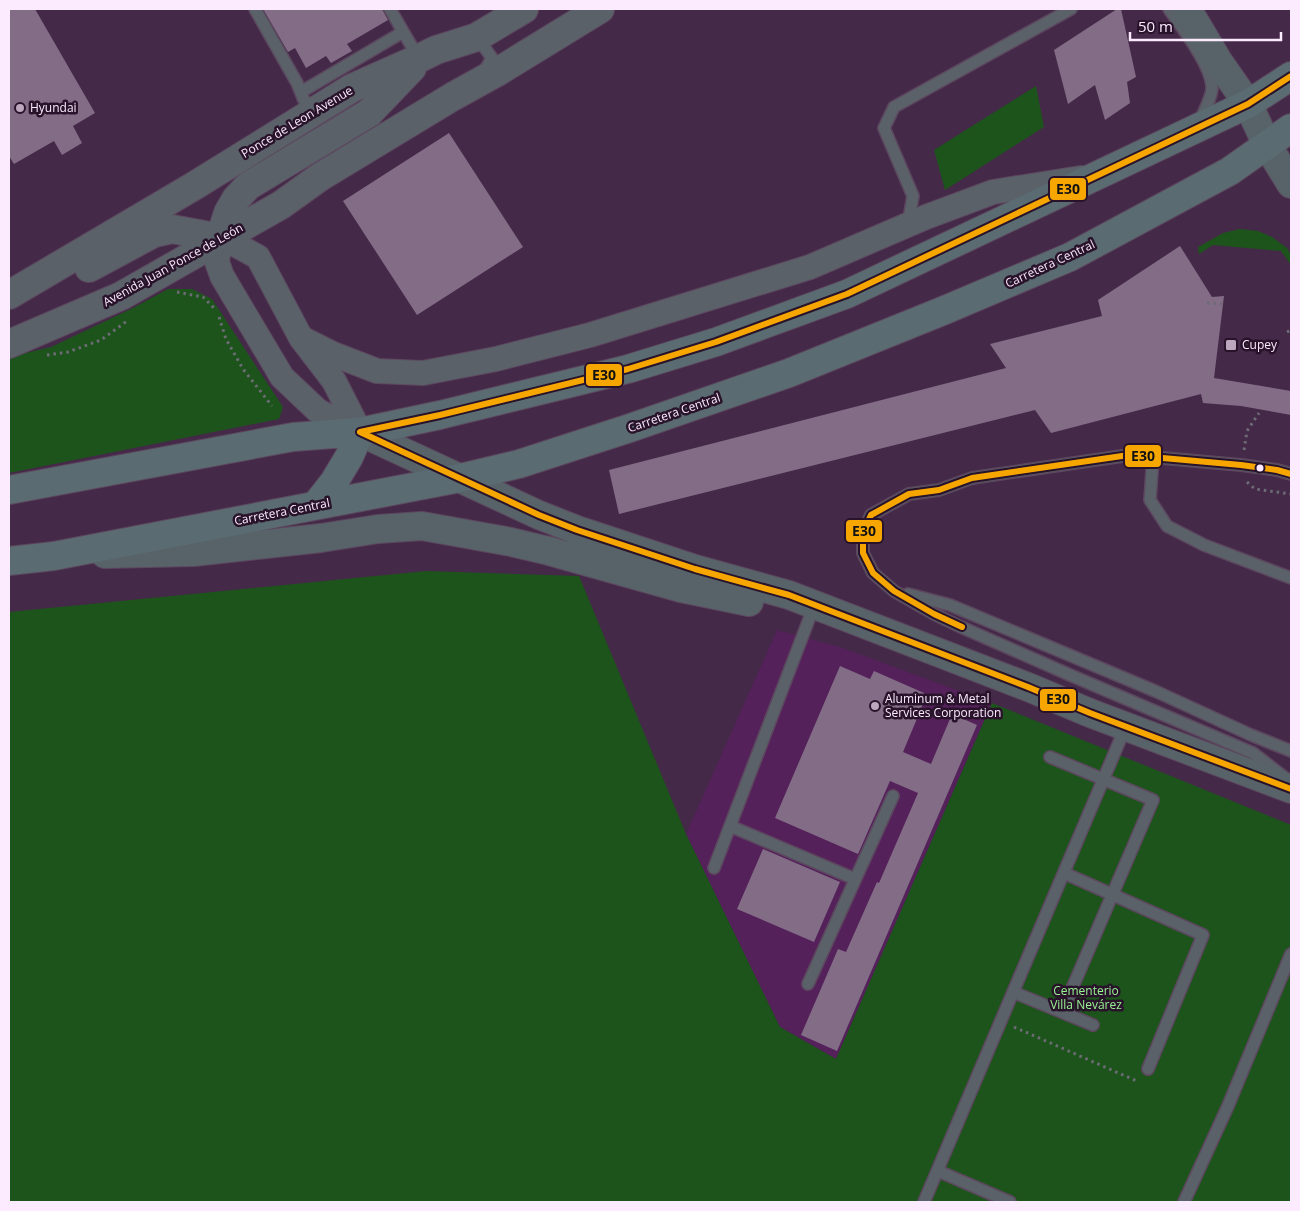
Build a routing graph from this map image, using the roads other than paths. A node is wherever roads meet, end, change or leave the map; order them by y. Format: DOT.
graph roads {
  1 [pos="255,9"];
  2 [pos="390,9"];
  3 [pos="524,9"];
  4 [pos="600,9"];
  5 [pos="1071,9"];
  6 [pos="1169,9"];
  7 [pos="1187,9"];
  8 [pos="403,32"];
  9 [pos="477,37"];
  10 [pos="420,58"];
  11 [pos="1291,76"];
  12 [pos="479,83"];
  13 [pos="306,103"];
  14 [pos="1248,104"];
  15 [pos="1291,128"];
  16 [pos="1192,130"];
  17 [pos="1267,144"];
  18 [pos="1097,175"];
  19 [pos="1289,177"];
  20 [pos="908,225"];
  21 [pos="220,238"];
  22 [pos="9,295"];
  23 [pos="9,301"];
  24 [pos="301,338"];
  25 [pos="9,344"];
  26 [pos="360,432"];
  27 [pos="1153,457"];
  28 [pos="1291,474"];
  29 [pos="460,478"];
  30 [pos="9,490"];
  31 [pos="316,505"];
  32 [pos="54,556"];
  33 [pos="9,561"];
  34 [pos="1291,578"];
  35 [pos="894,591"];
  36 [pos="811,614"];
  37 [pos="868,625"];
  38 [pos="1126,726"];
  39 [pos="1291,751"];
  40 [pos="1050,757"];
  41 [pos="1104,779"];
  42 [pos="1291,782"];
  43 [pos="1291,789"];
  44 [pos="893,796"];
  45 [pos="730,826"];
  46 [pos="714,868"];
  47 [pos="1064,873"];
  48 [pos="855,879"];
  49 [pos="1113,895"];
  50 [pos="1291,954"];
  51 [pos="808,984"];
  52 [pos="1013,992"];
  53 [pos="1062,1012"];
  54 [pos="1094,1026"];
  55 [pos="1148,1069"];
  56 [pos="938,1172"];
  57 [pos="924,1202"];
  58 [pos="1010,1202"];
  59 [pos="1184,1202"];
  1 -- 13 [label="lane"];
  2 -- 8 [label="lane"];
  3 -- 9 [label="street, Ponce de Leon Avenue"];
  4 -- 12 [label="street"];
  5 -- 20 [label="lane"];
  6 -- 16 [label="lane"];
  7 -- 14 [label="main road"];
  8 -- 10 [label="lane"];
  8 -- 13 [label="lane"];
  9 -- 10 [label="street, Ponce de Leon Avenue"];
  9 -- 12 [label="lane"];
  10 -- 13 [label="street, Ponce de Leon Avenue"];
  10 -- 21 [label="street"];
  11 -- 14 [label="highway"];
  12 -- 21 [label="street, Avenida Juan Ponce de León"];
  13 -- 22 [label="street"];
  14 -- 16 [label="highway"];
  14 -- 17 [label="main road"];
  15 -- 17 [label="highway, Carretera Central"];
  16 -- 18 [label="highway"];
  17 -- 19 [label="main road"];
  17 -- 29 [label="highway, Carretera Central"];
  18 -- 20 [label="street"];
  18 -- 26 [label="highway"];
  20 -- 24 [label="street"];
  21 -- 23 [label="street"];
  21 -- 24 [label="street"];
  21 -- 25 [label="street, Avenida Juan Ponce de León"];
  21 -- 26 [label="street"];
  24 -- 26 [label="street"];
  26 -- 29 [label="main road"];
  26 -- 30 [label="highway"];
  26 -- 31 [label="highway"];
  27 -- 28 [label="lane"];
  27 -- 34 [label="lane"];
  27 -- 35 [label="lane"];
  29 -- 31 [label="highway, Carretera Central"];
  29 -- 37 [label="main road"];
  31 -- 32 [label="highway, Carretera Central"];
  32 -- 33 [label="highway, Carretera Central"];
  32 -- 36 [label="main road"];
  35 -- 39 [label="lane"];
  35 -- 42 [label="lane"];
  36 -- 37 [label="main road"];
  36 -- 45 [label="lane"];
  37 -- 38 [label="main road"];
  38 -- 41 [label="lane"];
  38 -- 43 [label="main road"];
  40 -- 41 [label="lane"];
  41 -- 47 [label="lane"];
  41 -- 49 [label="lane"];
  44 -- 48 [label="lane"];
  45 -- 46 [label="lane"];
  45 -- 48 [label="lane"];
  47 -- 49 [label="lane"];
  47 -- 52 [label="lane"];
  48 -- 51 [label="lane"];
  49 -- 53 [label="lane"];
  49 -- 55 [label="lane"];
  50 -- 59 [label="lane"];
  52 -- 53 [label="lane"];
  52 -- 56 [label="lane"];
  53 -- 54 [label="lane"];
  56 -- 57 [label="lane"];
  56 -- 58 [label="lane"];
}
